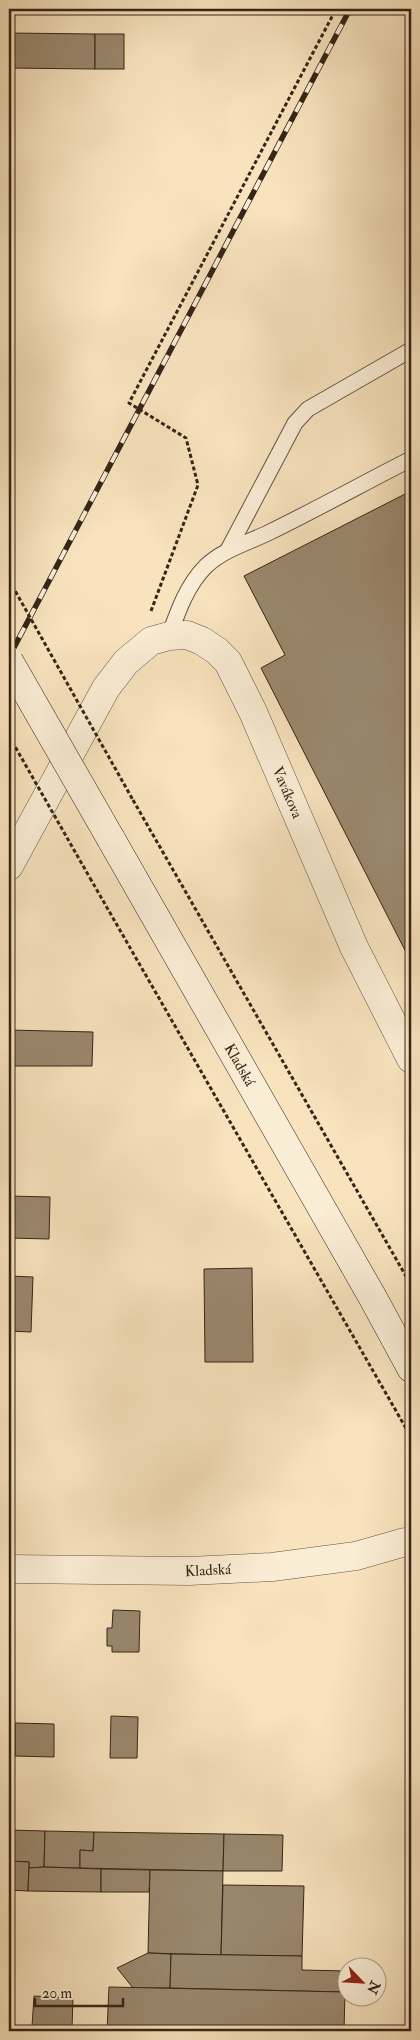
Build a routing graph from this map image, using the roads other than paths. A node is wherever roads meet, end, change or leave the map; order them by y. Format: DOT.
graph roads {
  1 [pos="409,351"];
  2 [pos="411,459"];
  3 [pos="228,550"];
  4 [pos="169,636"];
  5 [pos="9,661"];
  6 [pos="9,866"];
  7 [pos="411,1059"];
  8 [pos="373,1298"];
  9 [pos="411,1340"];
  10 [pos="411,1368"];
  11 [pos="405,1542"];
  12 [pos="9,1569"];
  1 -- 3 [label="lane"];
  2 -- 3 [label="lane"];
  3 -- 4 [label="lane"];
  4 -- 6 [label="street, Vavákova"];
  4 -- 7 [label="street, Vavákova"];
  5 -- 8 [label="street, Kladská, bridge"];
  8 -- 9 [label="street"];
  8 -- 10 [label="street, Kladská"];
  11 -- 12 [label="street, Kladská"];
}
